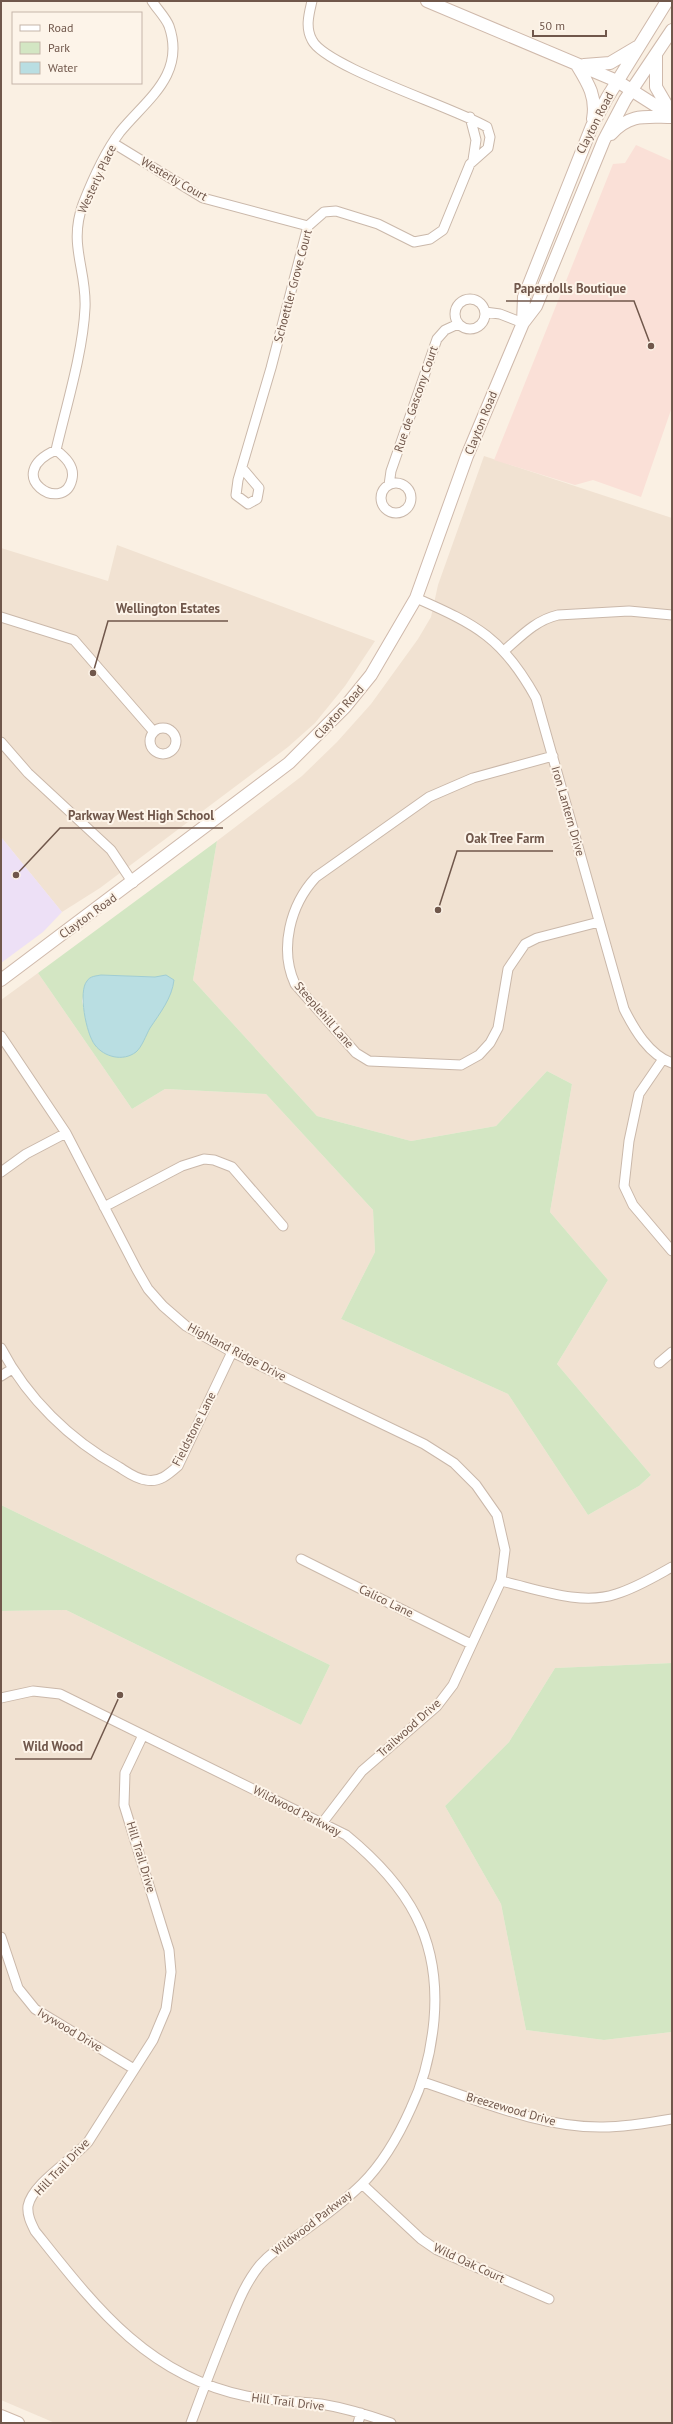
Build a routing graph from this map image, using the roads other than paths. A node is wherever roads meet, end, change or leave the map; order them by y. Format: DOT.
graph roads {
  1 [pos="152,1"];
  2 [pos="312,1"];
  3 [pos="427,1"];
  4 [pos="667,1"];
  5 [pos="672,30"];
  6 [pos="640,45"];
  7 [pos="656,55"];
  8 [pos="577,65"];
  9 [pos="617,81"];
  10 [pos="632,90"];
  11 [pos="672,116"];
  12 [pos="470,117"];
  13 [pos="592,126"];
  14 [pos="604,140"];
  15 [pos="113,143"];
  16 [pos="472,162"];
  17 [pos="308,226"];
  18 [pos="485,312"];
  19 [pos="522,323"];
  20 [pos="458,324"];
  21 [pos="56,450"];
  22 [pos="242,468"];
  23 [pos="389,484"];
  24 [pos="416,598"];
  25 [pos="672,614"];
  26 [pos="1,617"];
  27 [pos="504,651"];
  28 [pos="154,732"];
  29 [pos="1,742"];
  30 [pos="553,756"];
  31 [pos="133,883"];
  32 [pos="599,922"];
  33 [pos="1,980"];
  34 [pos="1,1036"];
  35 [pos="663,1059"];
  36 [pos="672,1063"];
  37 [pos="66,1133"];
  38 [pos="1,1172"];
  39 [pos="104,1207"];
  40 [pos="283,1226"];
  41 [pos="672,1251"];
  42 [pos="1,1348"];
  43 [pos="232,1352"];
  44 [pos="672,1352"];
  45 [pos="659,1363"];
  46 [pos="12,1369"];
  47 [pos="1,1376"];
  48 [pos="301,1559"];
  49 [pos="672,1567"];
  50 [pos="501,1581"];
  51 [pos="471,1644"];
  52 [pos="1,1698"];
  53 [pos="143,1735"];
  54 [pos="323,1822"];
  55 [pos="1,1937"];
  56 [pos="134,2069"];
  57 [pos="424,2082"];
  58 [pos="672,2119"];
  59 [pos="362,2184"];
  60 [pos="549,2299"];
  61 [pos="205,2385"];
  62 [pos="361,2413"];
  63 [pos="1,2416"];
  64 [pos="18,2423"];
  65 [pos="191,2423"];
  66 [pos="358,2423"];
  67 [pos="391,2423"];
  1 -- 15 [label="street, Westerly Place"];
  2 -- 12 [label="street, Schoettler Grove Court"];
  3 -- 8 [label="main road"];
  4 -- 6 [label="main road, Clayton Road"];
  5 -- 7 [label="main road, Clayton Road"];
  6 -- 8 [label="main road"];
  6 -- 9 [label="main road, Clayton Road"];
  7 -- 10 [label="main road, Clayton Road"];
  7 -- 11 [label="main road"];
  8 -- 9 [label="main road"];
  8 -- 13 [label="main road"];
  9 -- 10 [label="main road"];
  9 -- 13 [label="main road, Clayton Road"];
  10 -- 11 [label="main road"];
  10 -- 14 [label="main road, Clayton Road"];
  11 -- 14 [label="main road"];
  12 -- 16 [label="street, Schoettler Grove Court"];
  12 -- 16 [label="street, Schoettler Grove Court"];
  13 -- 19 [label="main road, Clayton Road"];
  14 -- 19 [label="main road, Clayton Road"];
  15 -- 17 [label="street, Westerly Court"];
  15 -- 21 [label="street, Westerly Place"];
  16 -- 17 [label="street, Schoettler Grove Court"];
  17 -- 22 [label="street, Schoettler Grove Court"];
  18 -- 19 [label="street"];
  18 -- 20 [label="street"];
  18 -- 20 [label="street"];
  19 -- 24 [label="main road, Clayton Road"];
  20 -- 23 [label="street, Rue de Gascony Court"];
  21 -- 21 [label="street"];
  24 -- 27 [label="street, Iron Lantern Drive"];
  24 -- 31 [label="main road, Clayton Road"];
  25 -- 27 [label="street"];
  26 -- 28 [label="street"];
  27 -- 30 [label="street, Iron Lantern Drive"];
  29 -- 31 [label="street"];
  30 -- 32 [label="street, Iron Lantern Drive"];
  30 -- 32 [label="street, Steeplehill Lane"];
  31 -- 33 [label="main road, Clayton Road"];
  32 -- 35 [label="street, Iron Lantern Drive"];
  34 -- 37 [label="street, Highland Ridge Drive"];
  35 -- 36 [label="street, Iron Lantern Drive"];
  35 -- 41 [label="street"];
  37 -- 38 [label="street"];
  37 -- 39 [label="street, Highland Ridge Drive"];
  39 -- 40 [label="street"];
  39 -- 43 [label="street, Highland Ridge Drive"];
  42 -- 46 [label="street, Fieldstone Lane"];
  43 -- 46 [label="street, Fieldstone Lane"];
  43 -- 50 [label="street, Highland Ridge Drive"];
  44 -- 45 [label="street"];
  46 -- 47 [label="street"];
  48 -- 51 [label="street, Calico Lane"];
  49 -- 50 [label="street"];
  50 -- 51 [label="street, Trailwood Drive"];
  51 -- 54 [label="street, Trailwood Drive"];
  52 -- 53 [label="street, Wildwood Parkway"];
  53 -- 54 [label="street, Wildwood Parkway"];
  53 -- 56 [label="street, Hill Trail Drive"];
  54 -- 57 [label="street, Wildwood Parkway"];
  55 -- 56 [label="street, Ivywood Drive"];
  56 -- 61 [label="street, Hill Trail Drive"];
  57 -- 58 [label="street, Breezewood Drive"];
  57 -- 59 [label="street, Wildwood Parkway"];
  59 -- 60 [label="street, Wild Oak Court"];
  59 -- 61 [label="street, Wildwood Parkway"];
  61 -- 62 [label="street, Hill Trail Drive"];
  61 -- 65 [label="street, Wildwood Parkway"];
  62 -- 66 [label="street"];
  62 -- 67 [label="street, Hill Trail Drive"];
  63 -- 64 [label="main road"];
}
